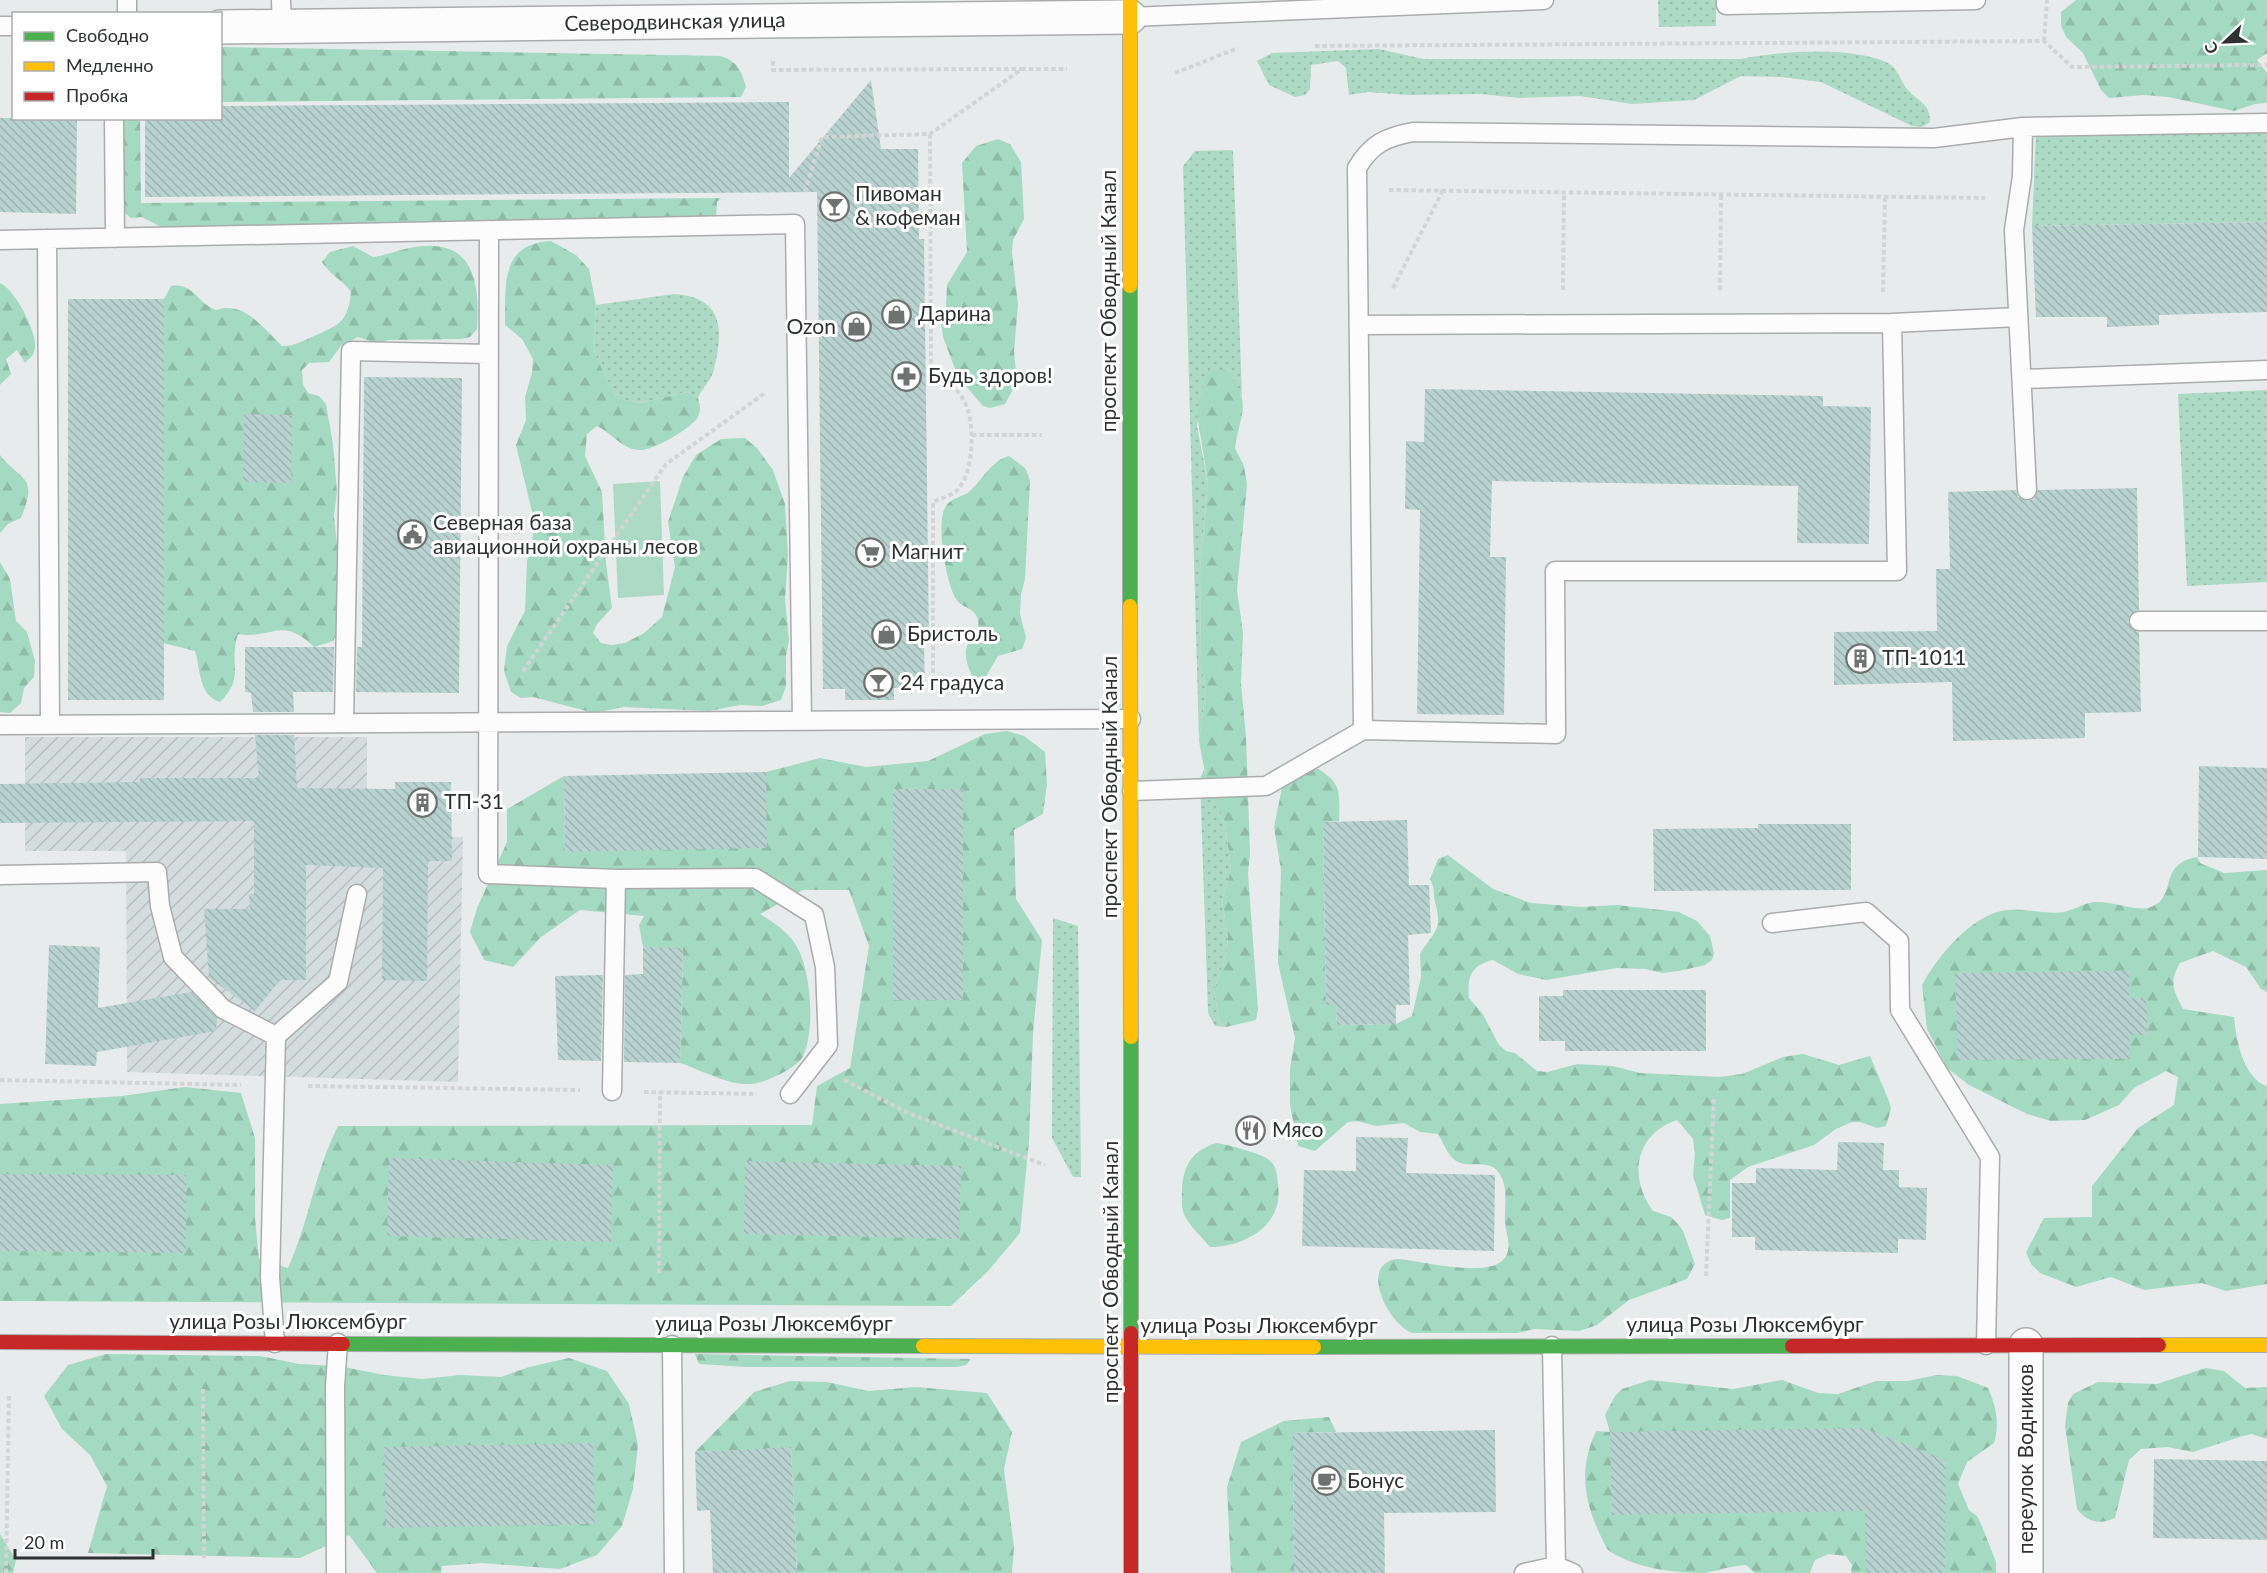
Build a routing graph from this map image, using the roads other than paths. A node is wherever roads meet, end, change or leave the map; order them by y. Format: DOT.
graph roads {
  1 [pos="1725,0"];
  2 [pos="1976,0"];
  3 [pos="1543,1"];
  4 [pos="1477,2"];
  5 [pos="1432,3"];
  6 [pos="1375,4"];
  7 [pos="1130,8"];
  8 [pos="904,10"];
  9 [pos="281,13"];
  10 [pos="222,27"];
  11 [pos="114,120"];
  12 [pos="2267,123"];
  13 [pos="2023,127"];
  14 [pos="489,230"];
  15 [pos="115,238"];
  16 [pos="47,239"];
  17 [pos="0,240"];
  18 [pos="2018,317"];
  19 [pos="1892,323"];
  20 [pos="1367,325"];
  21 [pos="488,354"];
  22 [pos="2267,370"];
  23 [pos="2022,379"];
  24 [pos="2027,490"];
  25 [pos="2139,621"];
  26 [pos="2267,621"];
  27 [pos="1131,719"];
  28 [pos="802,720"];
  29 [pos="487,722"];
  30 [pos="344,723"];
  31 [pos="50,724"];
  32 [pos="0,725"];
  33 [pos="1363,730"];
  34 [pos="1132,791"];
  35 [pos="0,875"];
  36 [pos="616,879"];
  37 [pos="357,894"];
  38 [pos="1772,923"];
  39 [pos="276,1036"];
  40 [pos="612,1091"];
  41 [pos="790,1094"];
  42 [pos="0,1342"];
  43 [pos="275,1343"];
  44 [pos="338,1343"];
  45 [pos="672,1345"];
  46 [pos="1986,1345"];
  47 [pos="2026,1345"];
  48 [pos="2267,1345"];
  49 [pos="1552,1346"];
  50 [pos="1133,1347"];
  51 [pos="1564,1570"];
  52 [pos="336,1573"];
  53 [pos="674,1573"];
  54 [pos="1131,1573"];
  55 [pos="1524,1573"];
  56 [pos="2026,1573"];
  1 -- 2 [label="lane"];
  3 -- 4 [label="lane"];
  4 -- 5 [label="lane"];
  5 -- 6 [label="lane"];
  6 -- 7 [label="lane"];
  7 -- 8 [label="street, Северодвинская улица"];
  7 -- 27 [label="street, проспект Обводный Канал"];
  8 -- 9 [label="street, Северодвинская улица"];
  9 -- 10 [label="street, Северодвинская улица"];
  11 -- 15 [label="lane"];
  12 -- 13 [label="lane"];
  13 -- 18 [label="lane"];
  13 -- 20 [label="lane"];
  14 -- 15 [label="lane"];
  14 -- 21 [label="lane"];
  14 -- 28 [label="lane"];
  15 -- 16 [label="lane"];
  16 -- 17 [label="lane"];
  16 -- 31 [label="lane"];
  18 -- 19 [label="lane"];
  18 -- 23 [label="lane"];
  19 -- 20 [label="lane"];
  19 -- 33 [label="lane"];
  20 -- 33 [label="lane"];
  21 -- 29 [label="lane"];
  21 -- 30 [label="lane"];
  22 -- 23 [label="lane"];
  23 -- 24 [label="lane"];
  25 -- 26 [label="lane"];
  27 -- 28 [label="lane"];
  27 -- 34 [label="street, проспект Обводный Канал"];
  28 -- 29 [label="lane"];
  29 -- 30 [label="lane"];
  29 -- 36 [label="lane"];
  30 -- 31 [label="lane"];
  31 -- 32 [label="lane"];
  33 -- 34 [label="lane"];
  34 -- 50 [label="street, проспект Обводный Канал"];
  35 -- 39 [label="lane"];
  36 -- 40 [label="lane"];
  36 -- 41 [label="lane"];
  37 -- 39 [label="lane"];
  38 -- 46 [label="lane"];
  39 -- 43 [label="lane"];
  42 -- 43 [label="street, улица Розы Люксембург"];
  43 -- 44 [label="street, улица Розы Люксембург"];
  44 -- 45 [label="street, улица Розы Люксембург"];
  44 -- 52 [label="lane"];
  45 -- 50 [label="street, улица Розы Люксембург"];
  45 -- 53 [label="lane"];
  46 -- 47 [label="street, улица Розы Люксембург"];
  46 -- 49 [label="street, улица Розы Люксембург"];
  47 -- 48 [label="street, улица Розы Люксембург"];
  47 -- 56 [label="street, переулок Водников"];
  49 -- 50 [label="street, улица Розы Люксембург"];
  49 -- 51 [label="lane"];
  50 -- 54 [label="street, проспект Обводный Канал"];
  51 -- 55 [label="lane"];
}
